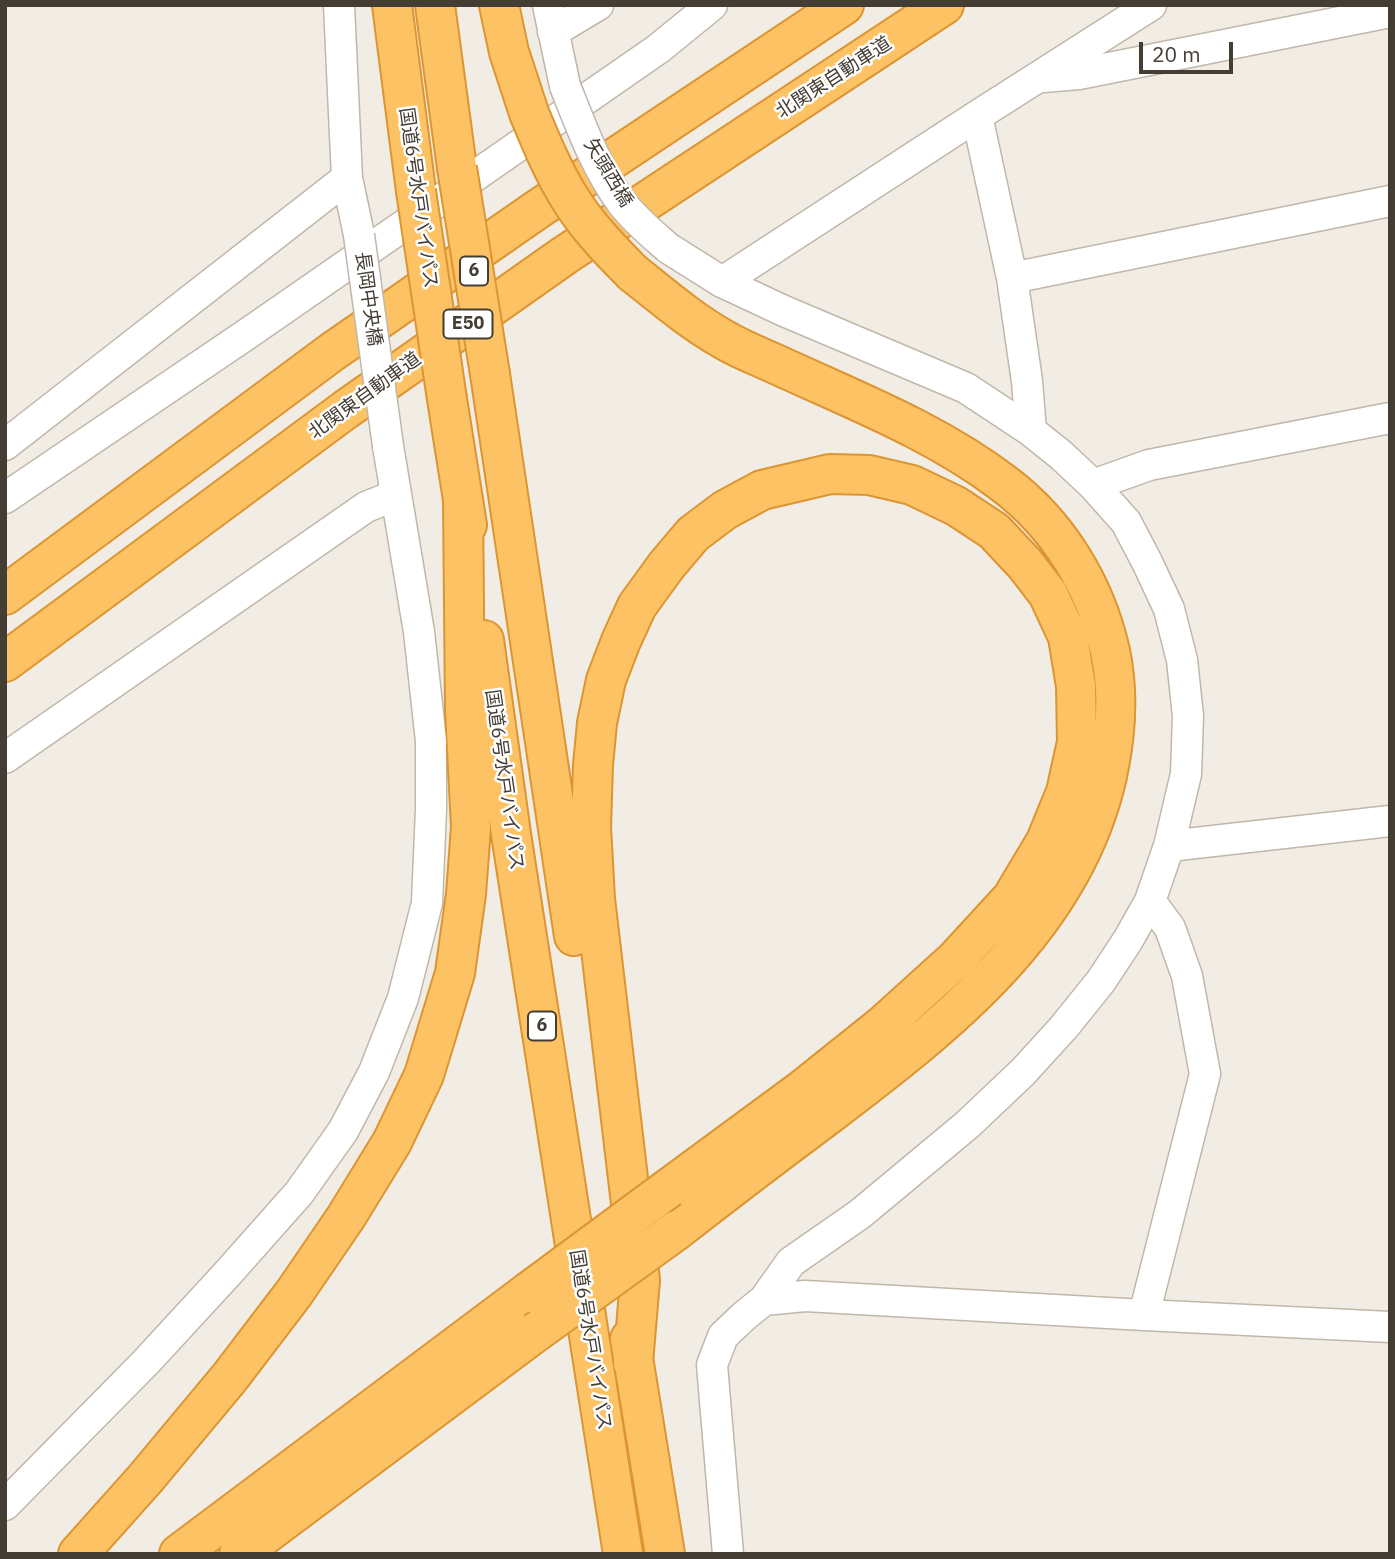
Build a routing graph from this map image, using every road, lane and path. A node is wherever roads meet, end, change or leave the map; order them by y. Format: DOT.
graph roads {
  1 [pos="339,5"];
  2 [pos="392,5"];
  3 [pos="435,5"];
  4 [pos="499,5"];
  5 [pos="598,5"];
  6 [pos="712,5"];
  7 [pos="844,5"];
  8 [pos="944,5"];
  9 [pos="1151,5"];
  10 [pos="1390,12"];
  11 [pos="551,19"];
  12 [pos="1037,78"];
  13 [pos="977,116"];
  14 [pos="347,178"];
  15 [pos="1390,201"];
  16 [pos="1013,278"];
  17 [pos="722,282"];
  18 [pos="1390,418"];
  19 [pos="1031,431"];
  20 [pos="5,445"];
  21 [pos="1093,485"];
  22 [pos="396,495"];
  23 [pos="5,498"];
  24 [pos="463,499"];
  25 [pos="5,595"];
  26 [pos="5,662"];
  27 [pos="5,758"];
  28 [pos="1390,821"];
  29 [pos="1169,846"];
  30 [pos="1150,901"];
  31 [pos="764,1300"];
  32 [pos="1144,1315"];
  33 [pos="1390,1327"];
  34 [pos="634,1363"];
  35 [pos="5,1505"];
  36 [pos="78,1554"];
  37 [pos="179,1554"];
  38 [pos="239,1554"];
  39 [pos="623,1554"];
  40 [pos="665,1554"];
  41 [pos="728,1554"];
  1 -- 14 [label="street, 長岡中央橋"];
  2 -- 24 [label="highway, 国道6号水戸バイパス / 6, bridge"];
  3 -- 34 [label="highway, 国道6号水戸バイパス / 6, bridge"];
  4 -- 38 [label="highway, bridge"];
  5 -- 11 [label="street"];
  6 -- 23 [label="street"];
  7 -- 25 [label="highway, E50"];
  8 -- 26 [label="highway, 北関東自動車道 / E50"];
  9 -- 12 [label="street"];
  10 -- 12 [label="street"];
  11 -- 17 [label="street, 矢頭西橋, bridge"];
  12 -- 13 [label="street"];
  13 -- 16 [label="street"];
  13 -- 17 [label="street"];
  14 -- 20 [label="street"];
  14 -- 22 [label="street, 長岡中央橋, bridge"];
  15 -- 16 [label="street"];
  16 -- 19 [label="street"];
  17 -- 19 [label="street, 矢頭西橋"];
  18 -- 21 [label="street"];
  19 -- 21 [label="street, 矢頭西橋"];
  21 -- 29 [label="street, 矢頭西橋"];
  22 -- 27 [label="street"];
  22 -- 35 [label="street, 長岡中央橋"];
  24 -- 36 [label="highway"];
  24 -- 39 [label="highway, 国道6号水戸バイパス / 6"];
  28 -- 29 [label="street"];
  29 -- 30 [label="street, 矢頭西橋"];
  30 -- 31 [label="street, 矢頭西橋"];
  30 -- 32 [label="street"];
  31 -- 32 [label="street"];
  31 -- 41 [label="street, 矢頭西橋"];
  32 -- 33 [label="street"];
  34 -- 37 [label="highway, bridge"];
  34 -- 40 [label="highway, 国道6号水戸バイパス / 6"];
}
